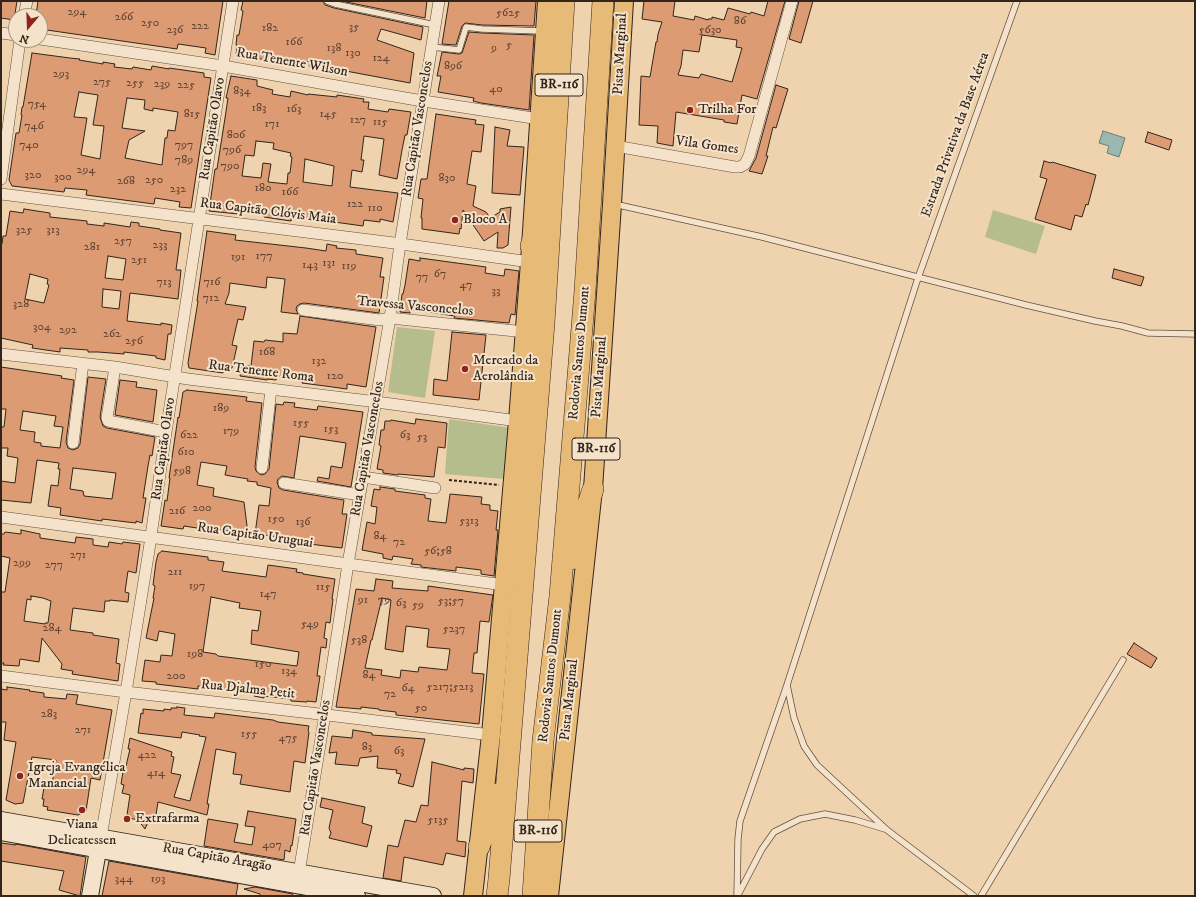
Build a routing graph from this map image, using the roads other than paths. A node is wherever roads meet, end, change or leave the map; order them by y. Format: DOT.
graph roads {
  1 [pos="233,1"];
  2 [pos="327,1"];
  3 [pos="439,1"];
  4 [pos="547,1"];
  5 [pos="564,1"];
  6 [pos="603,1"];
  7 [pos="624,1"];
  8 [pos="792,1"];
  9 [pos="1017,1"];
  10 [pos="435,26"];
  11 [pos="545,31"];
  12 [pos="48,40"];
  13 [pos="432,47"];
  14 [pos="19,48"];
  15 [pos="223,66"];
  16 [pos="423,101"];
  17 [pos="539,119"];
  18 [pos="615,146"];
  19 [pos="554,167"];
  20 [pos="1,179"];
  21 [pos="1,194"];
  22 [pos="612,204"];
  23 [pos="199,219"];
  24 [pos="400,244"];
  25 [pos="531,254"];
  26 [pos="918,278"];
  27 [pos="304,310"];
  28 [pos="390,318"];
  29 [pos="525,332"];
  30 [pos="1195,334"];
  31 [pos="1,354"];
  32 [pos="83,363"];
  33 [pos="115,367"];
  34 [pos="175,377"];
  35 [pos="272,388"];
  36 [pos="375,402"];
  37 [pos="518,421"];
  38 [pos="166,432"];
  39 [pos="73,443"];
  40 [pos="262,468"];
  41 [pos="363,477"];
  42 [pos="284,483"];
  43 [pos="436,488"];
  44 [pos="593,489"];
  45 [pos="360,495"];
  46 [pos="1,517"];
  47 [pos="151,537"];
  48 [pos="348,564"];
  49 [pos="504,585"];
  50 [pos="560,596"];
  51 [pos="1123,660"];
  52 [pos="1,676"];
  53 [pos="787,685"];
  54 [pos="126,692"];
  55 [pos="325,714"];
  56 [pos="491,735"];
  57 [pos="508,769"];
  58 [pos="1,820"];
  59 [pos="887,830"];
  60 [pos="1,832"];
  61 [pos="99,844"];
  62 [pos="479,847"];
  63 [pos="298,884"];
  64 [pos="90,896"];
  65 [pos="358,896"];
  66 [pos="433,896"];
  67 [pos="473,896"];
  68 [pos="497,896"];
  69 [pos="533,896"];
  70 [pos="549,896"];
  71 [pos="737,896"];
  72 [pos="974,896"];
  73 [pos="981,896"];
  1 -- 15 [label="street, Rua Capitão Olavo"];
  2 -- 10 [label="lane"];
  3 -- 10 [label="street, Rua Capitão Vasconcelos"];
  4 -- 11 [label="main road, BR-116"];
  5 -- 19 [label="highway, BR-116"];
  6 -- 50 [label="highway, Rodovia Santos Dumont / BR-116"];
  7 -- 18 [label="main road, Pista Marginal / BR-116"];
  8 -- 18 [label="street, Vila Gomes"];
  9 -- 26 [label="lane, Estrada Privativa da Base Aérea"];
  10 -- 13 [label="street, Rua Capitão Vasconcelos"];
  11 -- 13 [label="lane"];
  11 -- 17 [label="main road, BR-116"];
  12 -- 15 [label="street, Rua Tenente Wilson"];
  13 -- 16 [label="street, Rua Capitão Vasconcelos"];
  14 -- 20 [label="street"];
  15 -- 16 [label="street, Rua Tenente Wilson"];
  15 -- 23 [label="street, Rua Capitão Olavo"];
  16 -- 17 [label="street, Rua Tenente Wilson"];
  16 -- 24 [label="street, Rua Capitão Vasconcelos"];
  17 -- 25 [label="main road, BR-116"];
  18 -- 22 [label="main road, Pista Marginal / BR-116"];
  19 -- 25 [label="highway"];
  19 -- 57 [label="highway, BR-116"];
  21 -- 23 [label="street, Rua Capitão Clóvis Maia"];
  22 -- 26 [label="lane"];
  22 -- 44 [label="main road, Pista Marginal / BR-116"];
  23 -- 24 [label="street, Rua Capitão Clóvis Maia"];
  23 -- 34 [label="street, Rua Capitão Olavo"];
  24 -- 25 [label="street, Rua Capitão Clóvis Maia"];
  24 -- 28 [label="street, Rua Capitão Vasconcelos"];
  25 -- 29 [label="main road, BR-116"];
  26 -- 30 [label="lane"];
  26 -- 53 [label="lane, Estrada Privativa da Base Aérea"];
  27 -- 28 [label="street, Travessa Vasconcelos"];
  28 -- 29 [label="street, Travessa Vasconcelos"];
  28 -- 36 [label="street, Rua Capitão Vasconcelos"];
  29 -- 37 [label="main road, BR-116"];
  31 -- 32 [label="street, Rua Tenente Roma"];
  32 -- 33 [label="street, Rua Tenente Roma"];
  32 -- 39 [label="street"];
  33 -- 34 [label="street, Rua Tenente Roma"];
  33 -- 38 [label="street"];
  34 -- 35 [label="street, Rua Tenente Roma"];
  34 -- 38 [label="street, Rua Capitão Olavo"];
  35 -- 36 [label="street, Rua Tenente Roma"];
  35 -- 40 [label="street"];
  36 -- 37 [label="street, Rua Tenente Roma"];
  36 -- 41 [label="street, Rua Capitão Vasconcelos"];
  37 -- 49 [label="main road, BR-116"];
  38 -- 47 [label="street, Rua Capitão Olavo"];
  41 -- 43 [label="street"];
  41 -- 45 [label="street, Rua Capitão Vasconcelos"];
  42 -- 45 [label="street"];
  44 -- 50 [label="highway"];
  44 -- 70 [label="main road, Pista Marginal / BR-116"];
  45 -- 48 [label="street, Rua Capitão Vasconcelos"];
  46 -- 47 [label="street, Rua Capitão Uruguai"];
  47 -- 48 [label="street, Rua Capitão Uruguai"];
  47 -- 54 [label="street, Rua Capitão Olavo"];
  48 -- 49 [label="street, Rua Capitão Uruguai"];
  48 -- 55 [label="street, Rua Capitão Vasconcelos"];
  49 -- 56 [label="main road, BR-116"];
  50 -- 69 [label="highway, Rodovia Santos Dumont / BR-116"];
  51 -- 73 [label="lane"];
  52 -- 54 [label="street, Rua Djalma Petit"];
  53 -- 59 [label="lane"];
  53 -- 71 [label="lane, Estrada Privativa da Base Aérea"];
  54 -- 55 [label="street, Rua Djalma Petit"];
  54 -- 61 [label="street, Rua Capitão Olavo"];
  55 -- 56 [label="street, Rua Djalma Petit"];
  55 -- 63 [label="street, Rua Capitão Vasconcelos"];
  56 -- 62 [label="main road, BR-116"];
  57 -- 62 [label="highway"];
  57 -- 68 [label="highway, BR-116"];
  58 -- 61 [label="main road, Rua Capitão Aragão"];
  59 -- 71 [label="lane"];
  59 -- 72 [label="lane"];
  60 -- 61 [label="main road, Rua Capitão Aragão"];
  61 -- 63 [label="main road, Rua Capitão Aragão"];
  61 -- 64 [label="main road, Rua Capitão Olavo"];
  62 -- 67 [label="main road, BR-116"];
  63 -- 65 [label="main road, Rua Capitão Aragão"];
  63 -- 66 [label="main road, Rua Capitão Aragão"];
}
